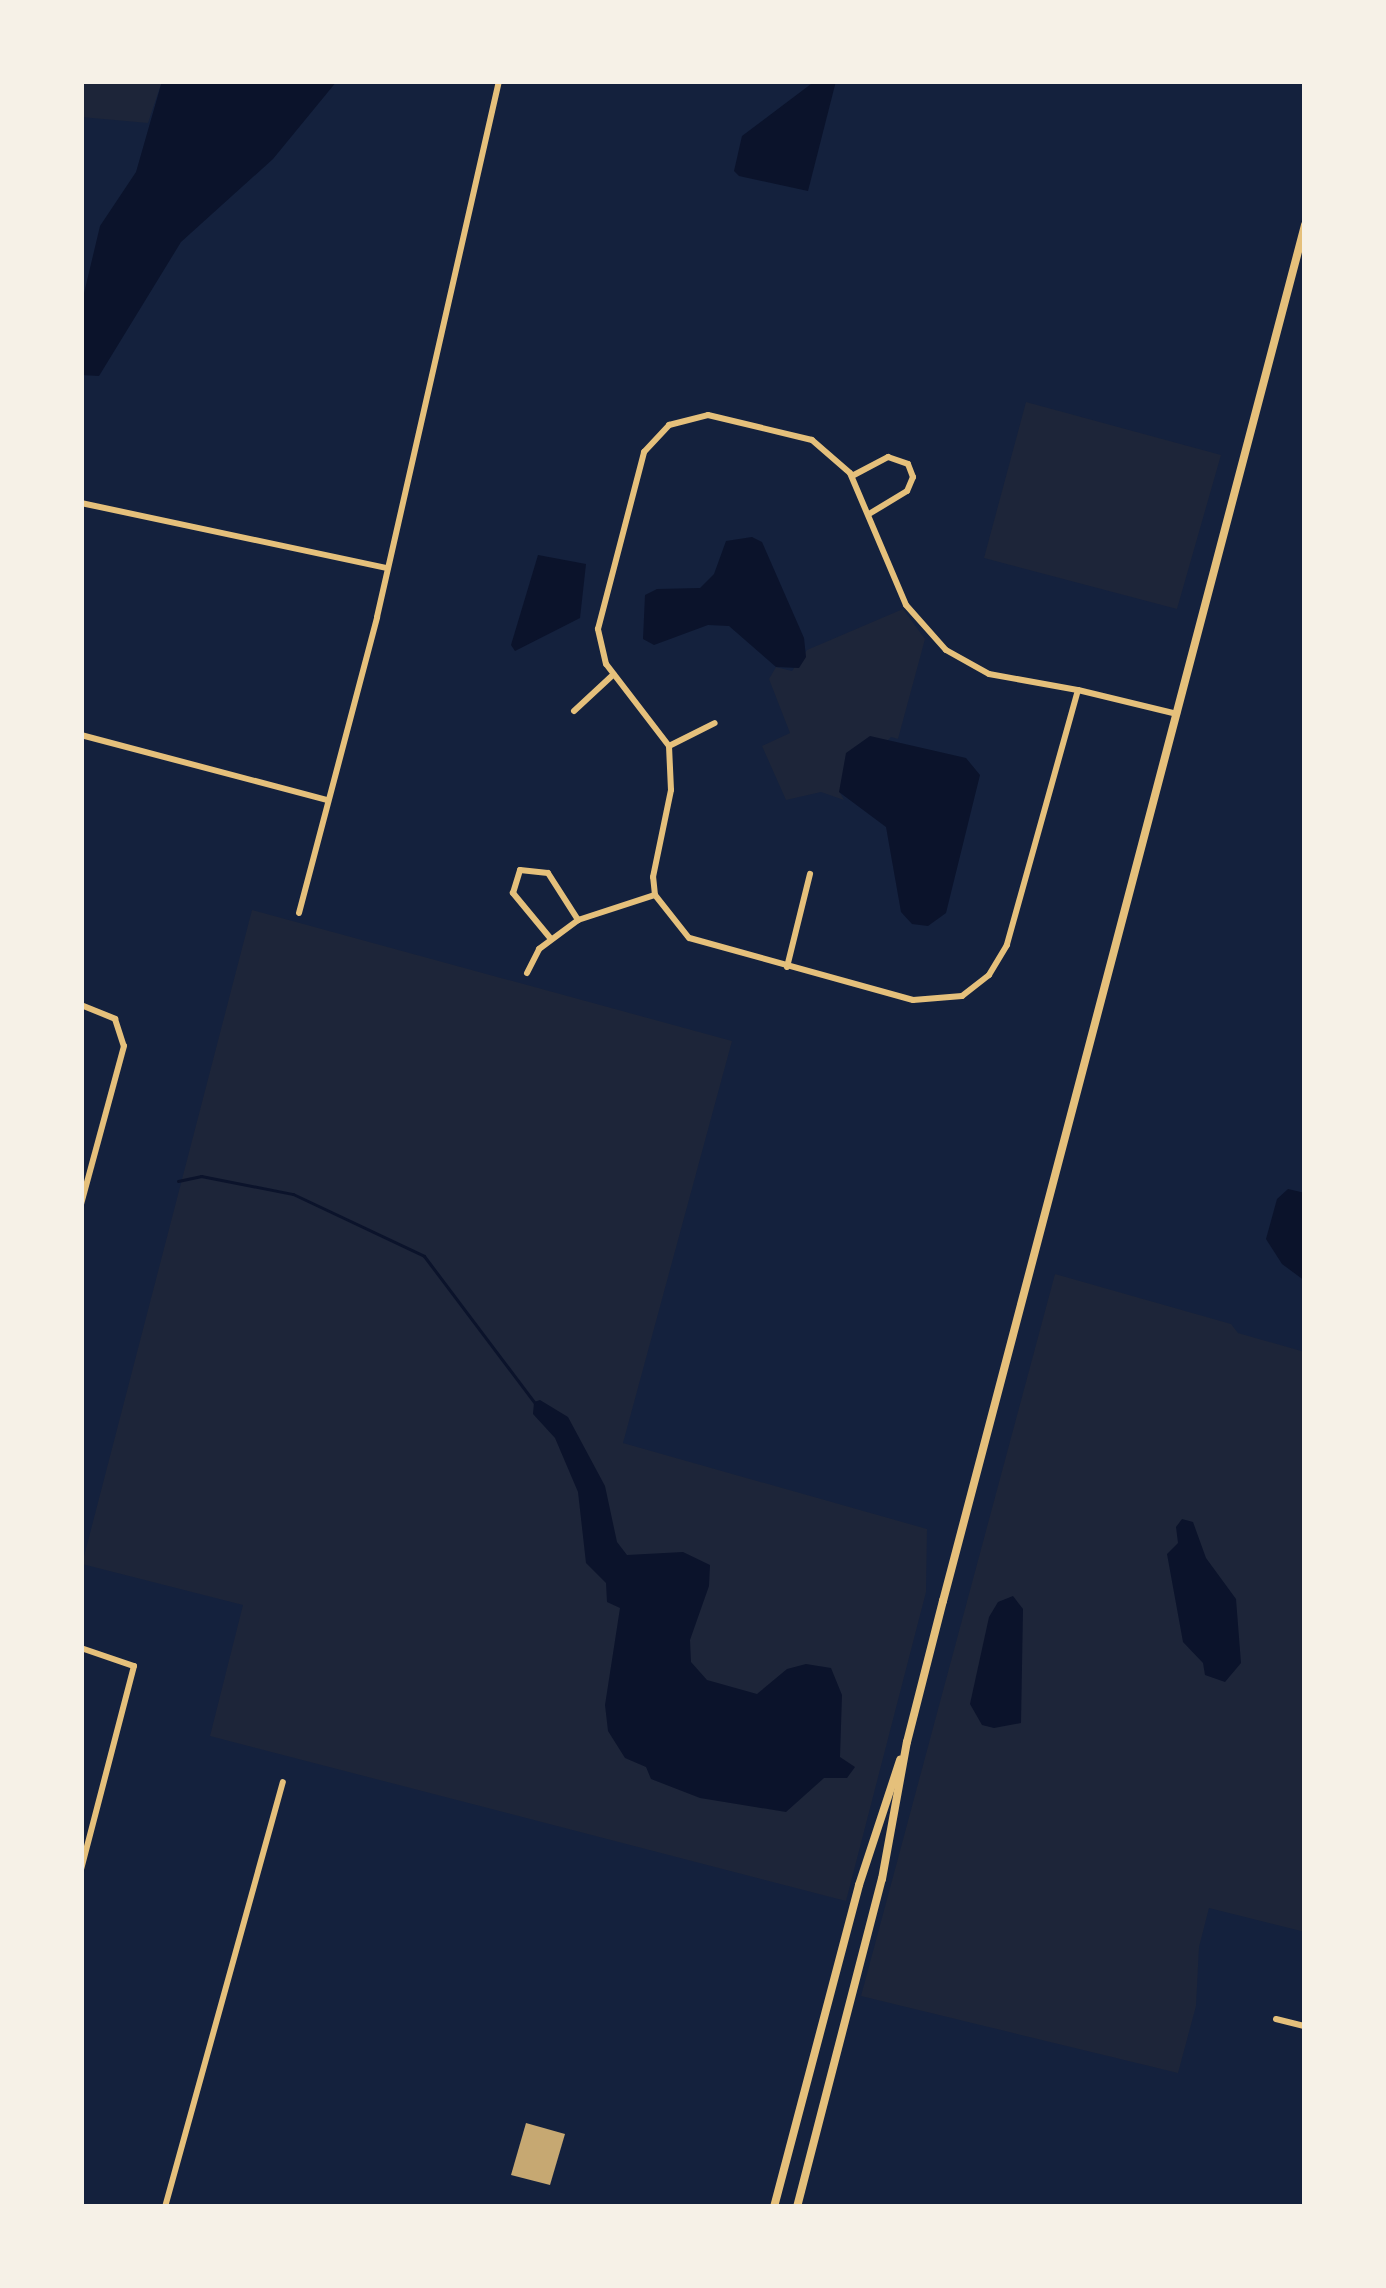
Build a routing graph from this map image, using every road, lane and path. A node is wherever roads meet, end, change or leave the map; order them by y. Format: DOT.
graph roads {
  1 [pos="499,81"];
  2 [pos="1305,225"];
  3 [pos="852,476"];
  4 [pos="81,503"];
  5 [pos="869,514"];
  6 [pos="388,568"];
  7 [pos="614,674"];
  8 [pos="1078,690"];
  9 [pos="574,711"];
  10 [pos="1177,714"];
  11 [pos="715,723"];
  12 [pos="81,735"];
  13 [pos="669,746"];
  14 [pos="329,800"];
  15 [pos="810,874"];
  16 [pos="655,895"];
  17 [pos="299,913"];
  18 [pos="578,920"];
  19 [pos="550,939"];
  20 [pos="787,967"];
  21 [pos="527,973"];
  22 [pos="81,1005"];
  23 [pos="81,1204"];
  24 [pos="81,1648"];
  25 [pos="908,1742"];
  26 [pos="284,1782"];
  27 [pos="81,1869"];
  28 [pos="1276,2018"];
  29 [pos="1305,2026"];
  30 [pos="165,2207"];
  31 [pos="773,2207"];
  32 [pos="797,2207"];
  1 -- 6 [label="street"];
  2 -- 10 [label="main road"];
  3 -- 5 [label="street"];
  3 -- 5 [label="street"];
  3 -- 7 [label="street"];
  4 -- 6 [label="street"];
  5 -- 8 [label="street"];
  6 -- 14 [label="street"];
  7 -- 9 [label="street"];
  7 -- 13 [label="street"];
  8 -- 10 [label="street"];
  8 -- 20 [label="street"];
  10 -- 25 [label="main road"];
  11 -- 13 [label="street"];
  12 -- 14 [label="street"];
  13 -- 16 [label="street"];
  14 -- 17 [label="street"];
  15 -- 20 [label="street"];
  16 -- 18 [label="street"];
  16 -- 20 [label="street"];
  18 -- 19 [label="street"];
  18 -- 19 [label="street"];
  19 -- 21 [label="street"];
  22 -- 23 [label="street"];
  24 -- 27 [label="street"];
  25 -- 31 [label="main road"];
  25 -- 32 [label="main road"];
  26 -- 30 [label="street"];
  28 -- 29 [label="street"];
}
